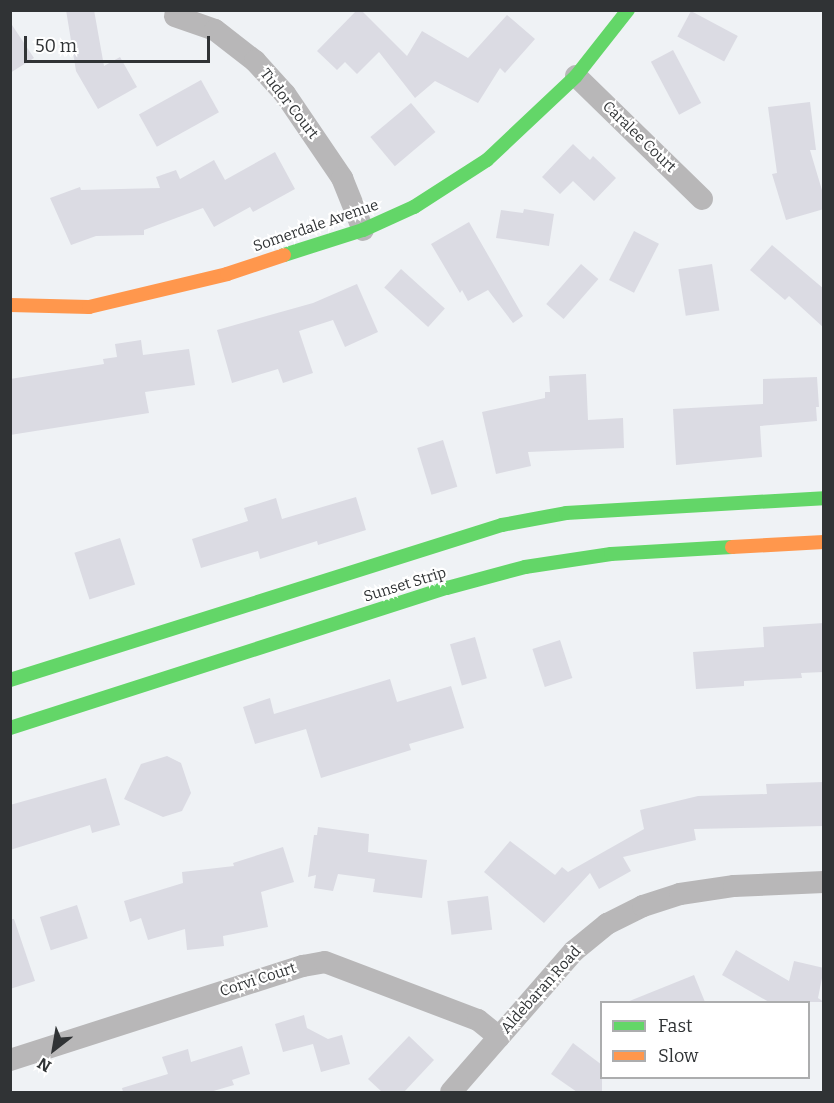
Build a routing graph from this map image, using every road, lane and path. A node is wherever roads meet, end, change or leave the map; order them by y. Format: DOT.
graph roads {
  1 [pos="628,10"];
  2 [pos="175,16"];
  3 [pos="576,76"];
  4 [pos="702,199"];
  5 [pos="363,230"];
  6 [pos="10,305"];
  7 [pos="824,498"];
  8 [pos="824,542"];
  9 [pos="10,680"];
  10 [pos="10,728"];
  11 [pos="824,882"];
  12 [pos="499,1037"];
  13 [pos="10,1060"];
  14 [pos="451,1092"];
  1 -- 3 [label="street, Somerdale Avenue"];
  2 -- 5 [label="street, Tudor Court"];
  3 -- 4 [label="street, Caralee Court"];
  3 -- 5 [label="street, Somerdale Avenue"];
  5 -- 6 [label="street, Somerdale Avenue"];
  7 -- 9 [label="street, Sunset Strip"];
  8 -- 10 [label="street, Sunset Strip"];
  11 -- 12 [label="street, Aldebaran Road"];
  12 -- 13 [label="street, Corvi Court"];
  12 -- 14 [label="street, Aldebaran Road"];
}
